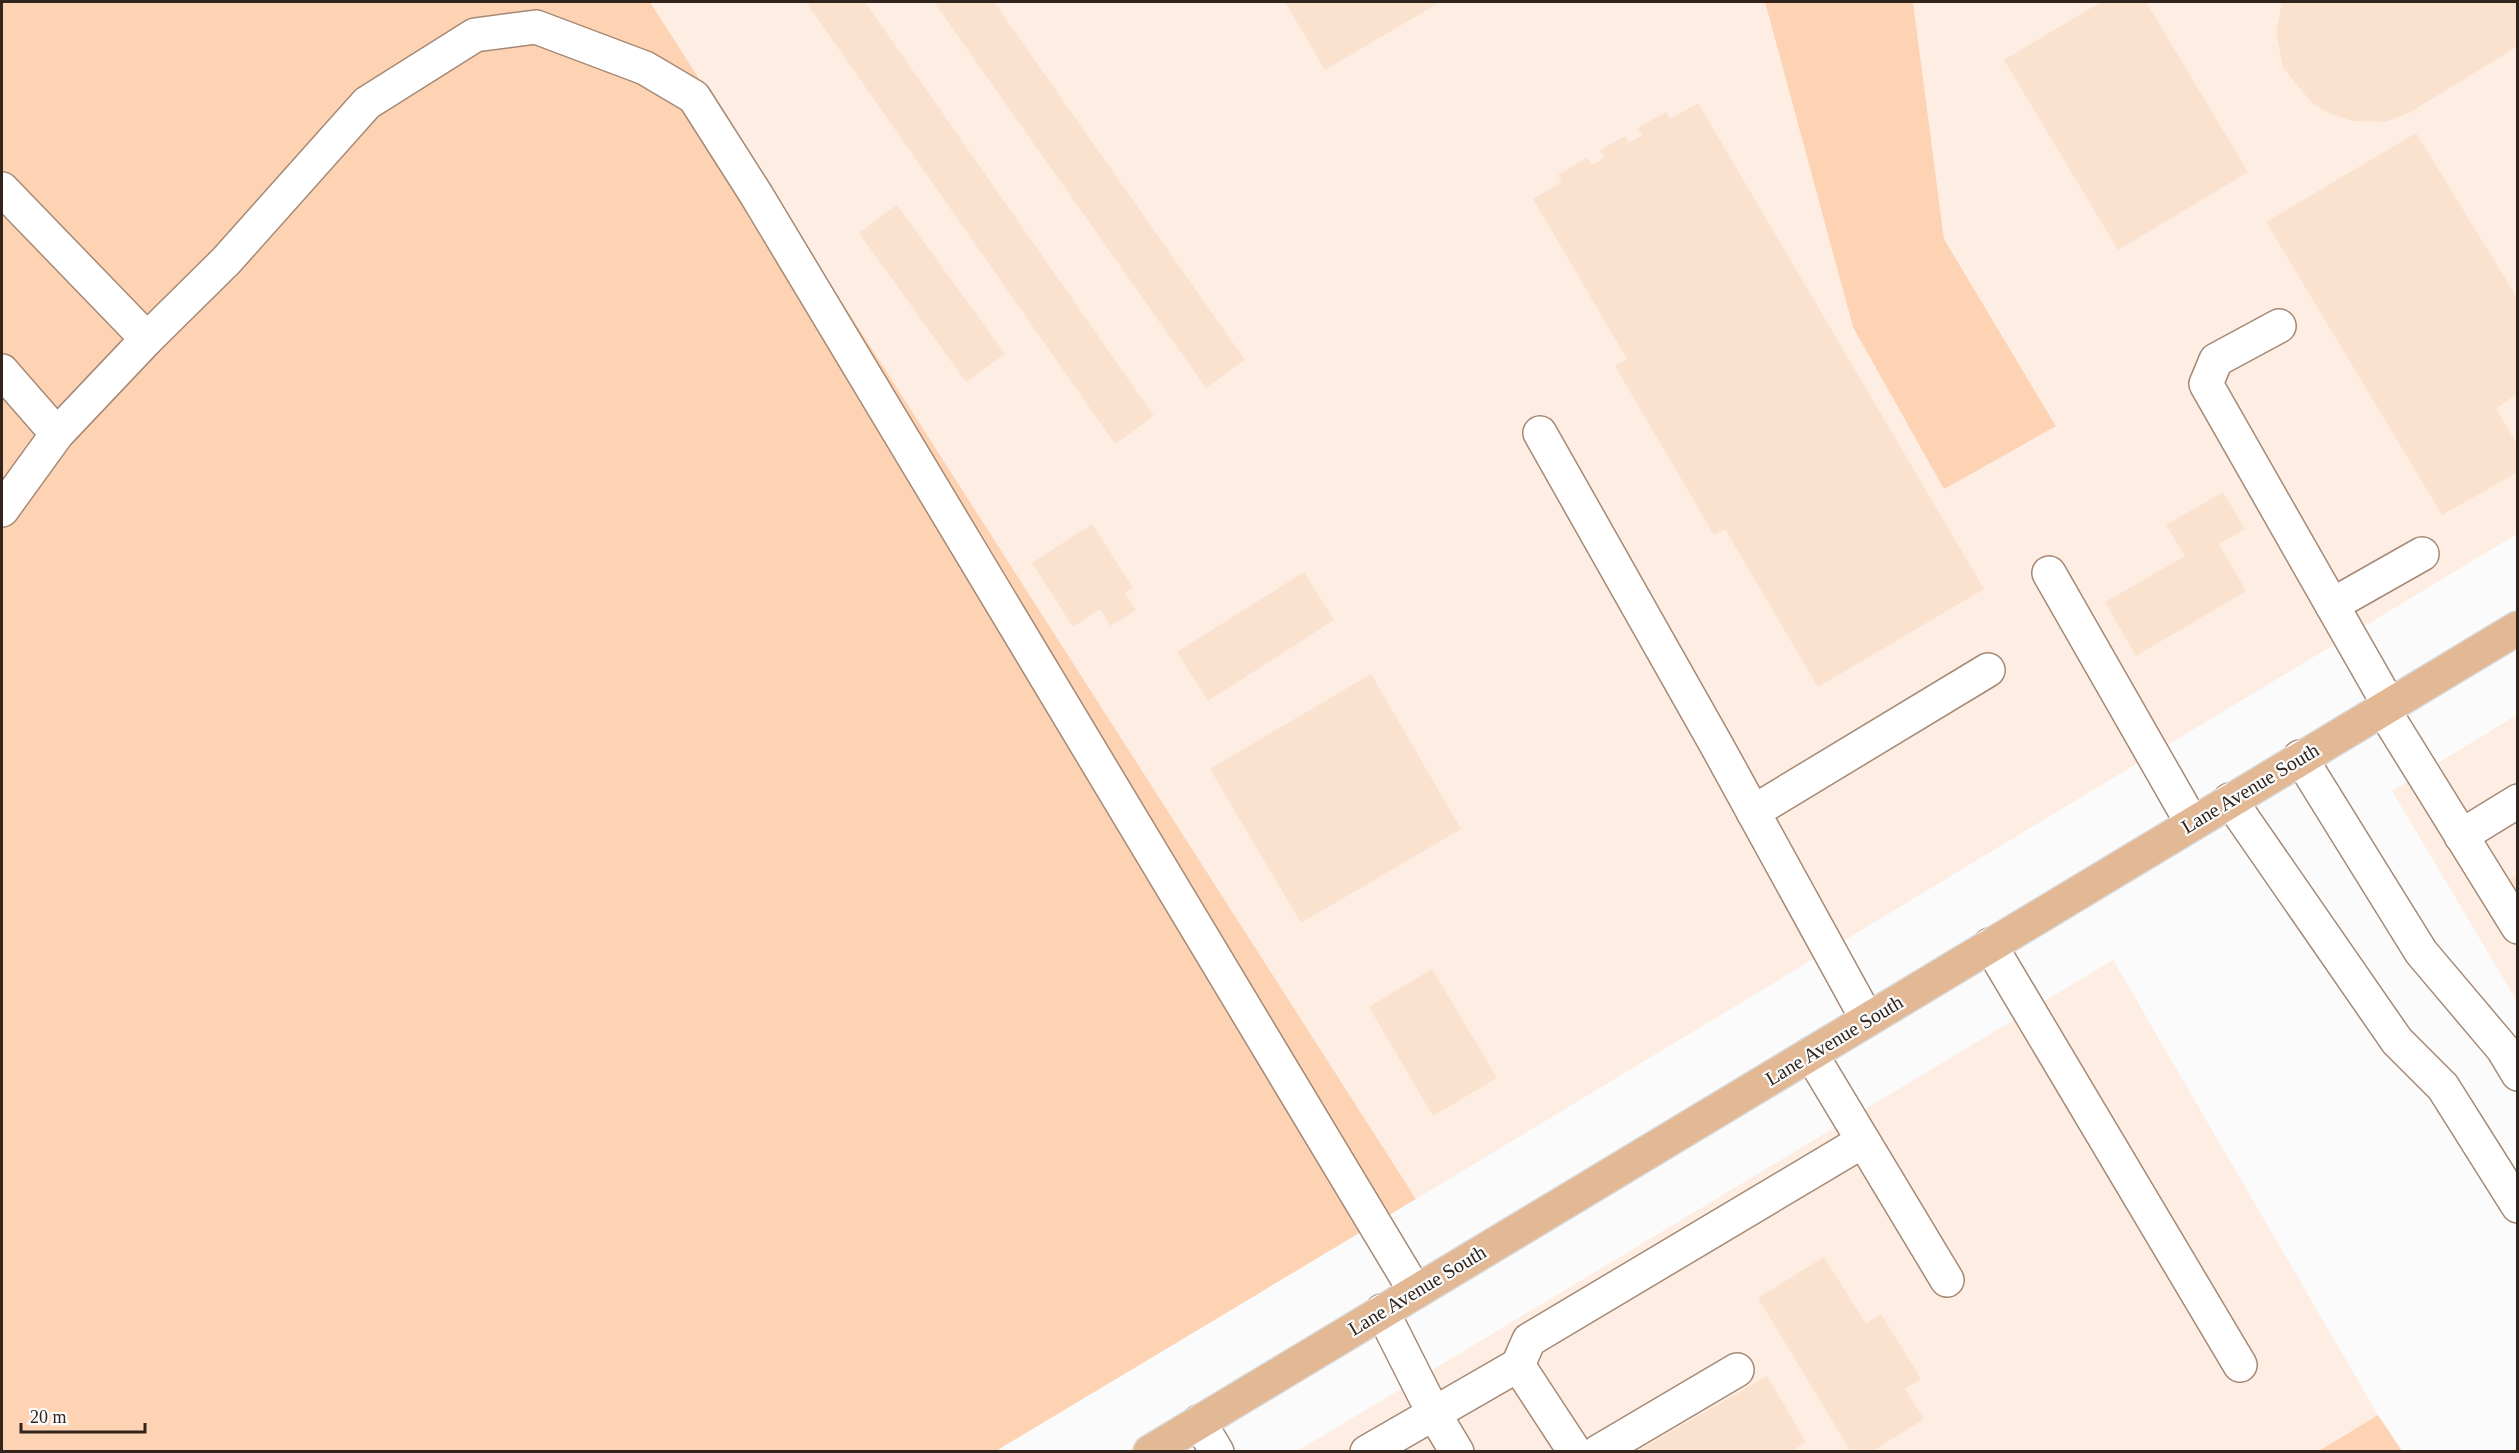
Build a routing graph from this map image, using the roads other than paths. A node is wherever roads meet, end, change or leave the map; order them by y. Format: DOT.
graph roads {
  1 [pos="2,189"];
  2 [pos="2279,326"];
  3 [pos="147,339"];
  4 [pos="2,371"];
  5 [pos="1540,433"];
  6 [pos="57,434"];
  7 [pos="2,510"];
  8 [pos="2422,554"];
  9 [pos="2049,573"];
  10 [pos="2332,605"];
  11 [pos="2517,628"];
  12 [pos="1988,670"];
  13 [pos="2386,707"];
  14 [pos="2300,758"];
  15 [pos="2230,800"];
  16 [pos="2517,801"];
  17 [pos="1753,812"];
  18 [pos="2192,823"];
  19 [pos="2461,836"];
  20 [pos="2517,927"];
  21 [pos="1990,945"];
  22 [pos="1867,1019"];
  23 [pos="1811,1054"];
  24 [pos="2517,1074"];
  25 [pos="1863,1141"];
  26 [pos="2517,1206"];
  27 [pos="1947,1280"];
  28 [pos="1415,1291"];
  29 [pos="1382,1311"];
  30 [pos="1518,1365"];
  31 [pos="2240,1365"];
  32 [pos="1737,1370"];
  33 [pos="1433,1412"];
  34 [pos="1199,1422"];
  35 [pos="1150,1452"];
  36 [pos="1217,1452"];
  37 [pos="1367,1452"];
  38 [pos="1457,1452"];
  39 [pos="1575,1452"];
  40 [pos="1598,1452"];
  1 -- 3 [label="lane"];
  2 -- 10 [label="lane"];
  3 -- 6 [label="lane"];
  3 -- 28 [label="lane"];
  4 -- 6 [label="lane"];
  5 -- 17 [label="lane"];
  6 -- 7 [label="lane"];
  8 -- 10 [label="lane"];
  9 -- 18 [label="lane"];
  10 -- 13 [label="lane"];
  11 -- 13 [label="main road, Lane Avenue South"];
  12 -- 17 [label="lane"];
  13 -- 14 [label="main road, Lane Avenue South"];
  13 -- 19 [label="lane"];
  14 -- 15 [label="main road, Lane Avenue South"];
  14 -- 24 [label="lane"];
  15 -- 18 [label="main road, Lane Avenue South"];
  15 -- 26 [label="lane"];
  16 -- 19 [label="lane"];
  17 -- 22 [label="lane"];
  18 -- 21 [label="main road, Lane Avenue South"];
  19 -- 20 [label="lane"];
  21 -- 22 [label="main road, Lane Avenue South"];
  21 -- 31 [label="lane"];
  22 -- 23 [label="main road, Lane Avenue South"];
  23 -- 25 [label="lane"];
  23 -- 28 [label="main road, Lane Avenue South"];
  25 -- 27 [label="lane"];
  25 -- 30 [label="lane"];
  28 -- 29 [label="main road, Lane Avenue South"];
  29 -- 33 [label="lane"];
  29 -- 34 [label="main road, Lane Avenue South"];
  30 -- 33 [label="lane"];
  30 -- 39 [label="lane"];
  32 -- 40 [label="lane"];
  33 -- 37 [label="lane"];
  33 -- 38 [label="lane"];
  34 -- 35 [label="main road, Lane Avenue South"];
  34 -- 36 [label="lane"];
}
